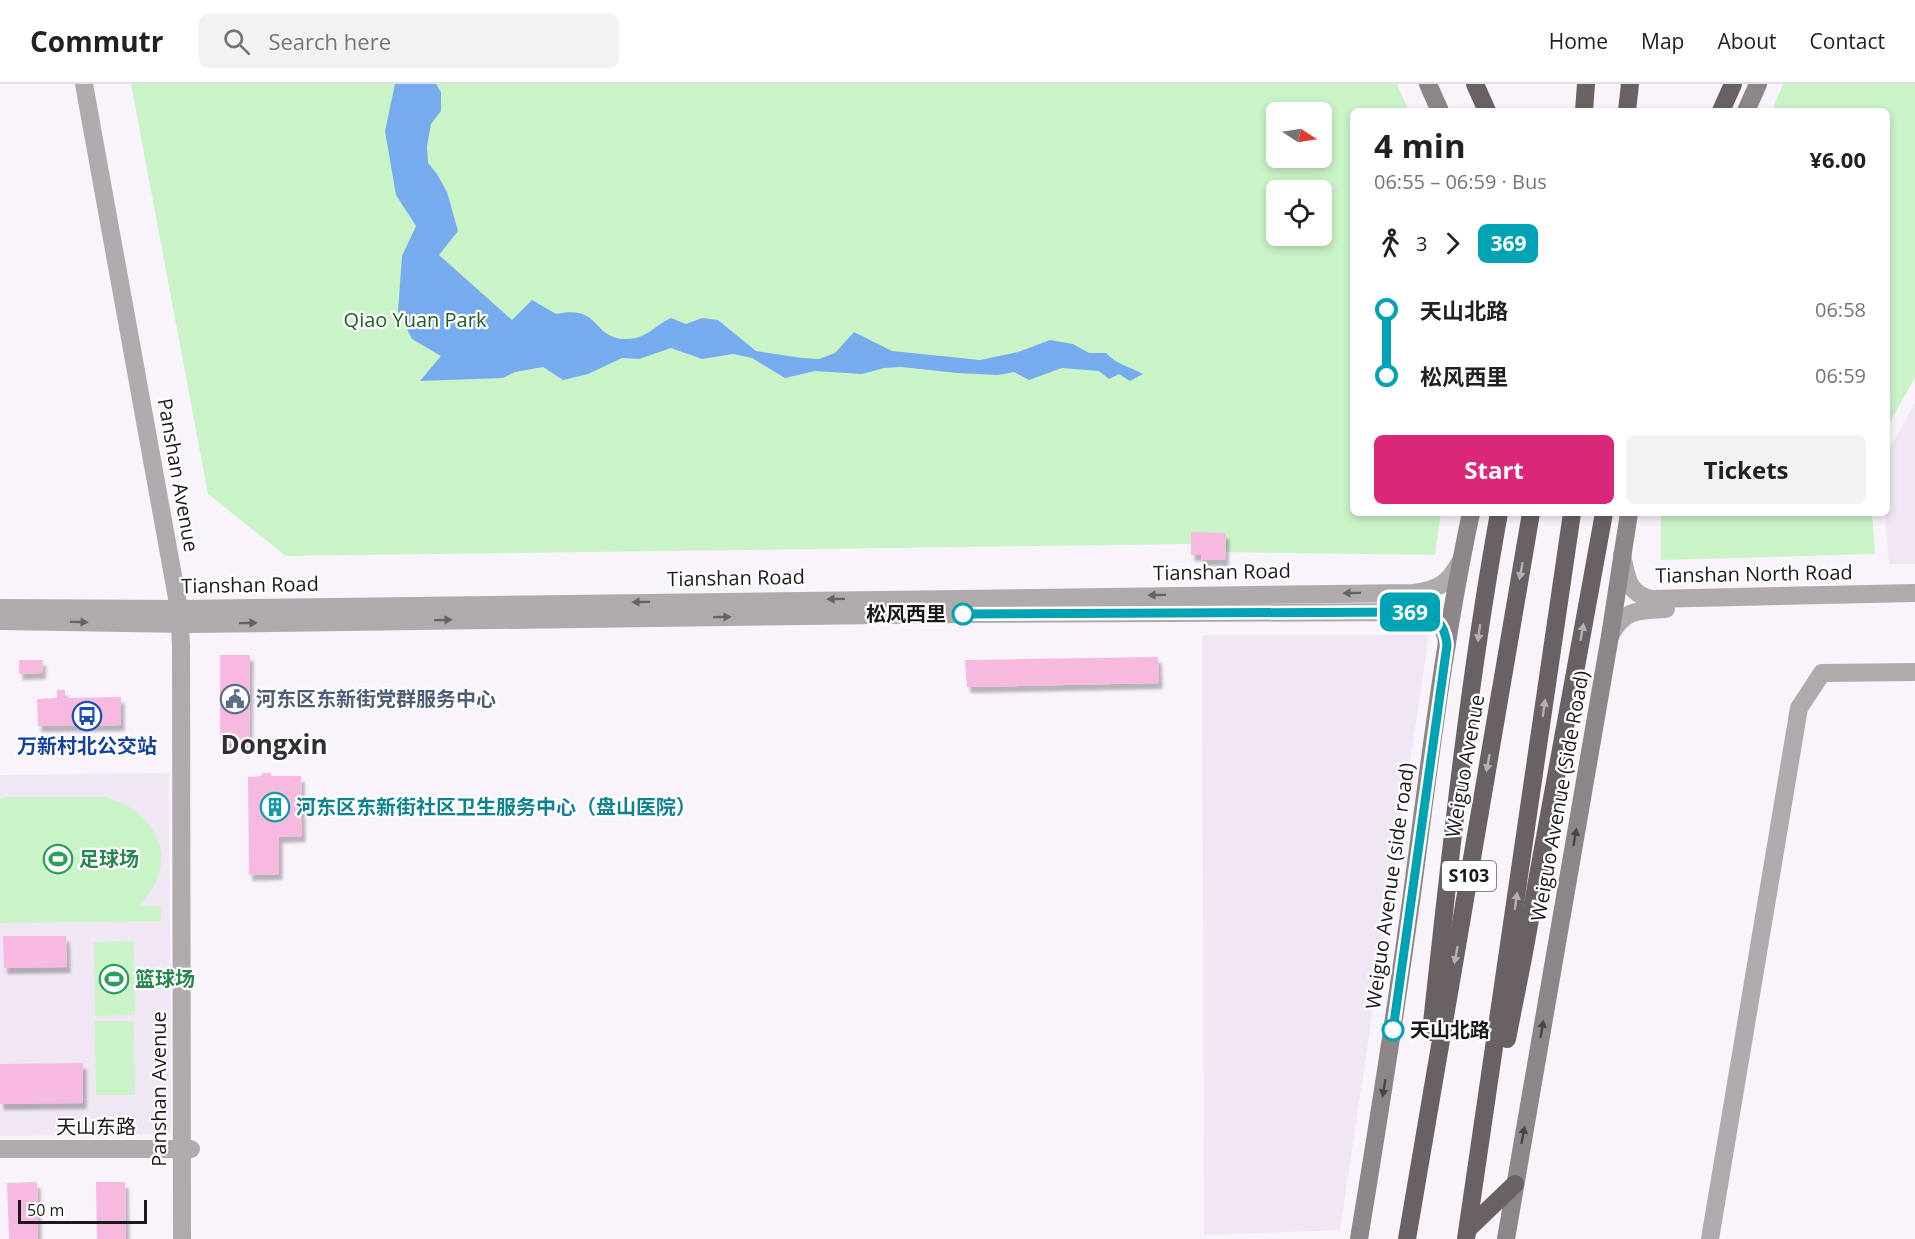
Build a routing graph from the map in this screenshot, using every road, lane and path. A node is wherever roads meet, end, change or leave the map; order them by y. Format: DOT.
graph roads {
  1 [pos="84,84"];
  2 [pos="95,84"];
  3 [pos="1428,84"];
  4 [pos="1475,84"];
  5 [pos="1586,84"];
  6 [pos="1630,84"];
  7 [pos="1733,84"];
  8 [pos="1758,84"];
  9 [pos="1439,108"];
  10 [pos="1486,108"];
  11 [pos="1584,108"];
  12 [pos="1628,108"];
  13 [pos="1722,108"];
  14 [pos="1747,108"];
  15 [pos="1470,516"];
  16 [pos="1498,516"];
  17 [pos="1530,516"];
  18 [pos="1572,516"];
  19 [pos="1603,516"];
  20 [pos="1628,516"];
  21 [pos="1622,555"];
  22 [pos="1460,562"];
  23 [pos="1915,593"];
  24 [pos="1915,604"];
  25 [pos="0,608"];
  26 [pos="184,616"];
  27 [pos="0,621"];
  28 [pos="1610,636"];
  29 [pos="1447,645"];
  30 [pos="1915,672"];
  31 [pos="0,1149"];
  32 [pos="186,1149"];
  33 [pos="1515,1184"];
  34 [pos="1412,1212"];
  35 [pos="1467,1234"];
  36 [pos="182,1239"];
  37 [pos="193,1239"];
  38 [pos="1359,1239"];
  39 [pos="1407,1239"];
  40 [pos="1506,1239"];
  41 [pos="1710,1239"];
  1 -- 26 [label="street, Panshan Avenue"];
  2 -- 26 [label="street, Panshan Avenue"];
  3 -- 9 [label="main road"];
  4 -- 10 [label="highway"];
  5 -- 11 [label="highway"];
  6 -- 12 [label="highway"];
  7 -- 13 [label="highway"];
  8 -- 14 [label="main road"];
  15 -- 22 [label="main road"];
  16 -- 34 [label="highway, one-way"];
  17 -- 34 [label="highway, Weiguo Avenue / S103, one-way"];
  35 -- 18 [label="highway, S103, one-way"];
  35 -- 19 [label="highway, one-way"];
  20 -- 21 [label="main road"];
  21 -- 23 [label="street, Tianshan North Road"];
  21 -- 28 [label="main road"];
  22 -- 26 [label="street, Tianshan Road, one-way"];
  22 -- 29 [label="main road"];
  24 -- 28 [label="street, Tianshan North Road"];
  25 -- 26 [label="street, Tianshan Road"];
  27 -- 26 [label="street, Tianshan Road, one-way"];
  26 -- 29 [label="street, Tianshan Road, one-way"];
  26 -- 32 [label="street, Panshan Avenue"];
  33 -- 28 [label="main road, Weiguo Avenue (side road), one-way"];
  29 -- 38 [label="main road, Weiguo Avenue (side road), one-way"];
  30 -- 41 [label="street"];
  31 -- 32 [label="street, 天山东路"];
  32 -- 36 [label="street, Panshan Avenue"];
  32 -- 37 [label="street, Panshan Avenue"];
  33 -- 35 [label="highway"];
  33 -- 40 [label="main road, Weiguo Avenue (side road)"];
  34 -- 39 [label="highway, Weiguo Avenue / S103"];
}
